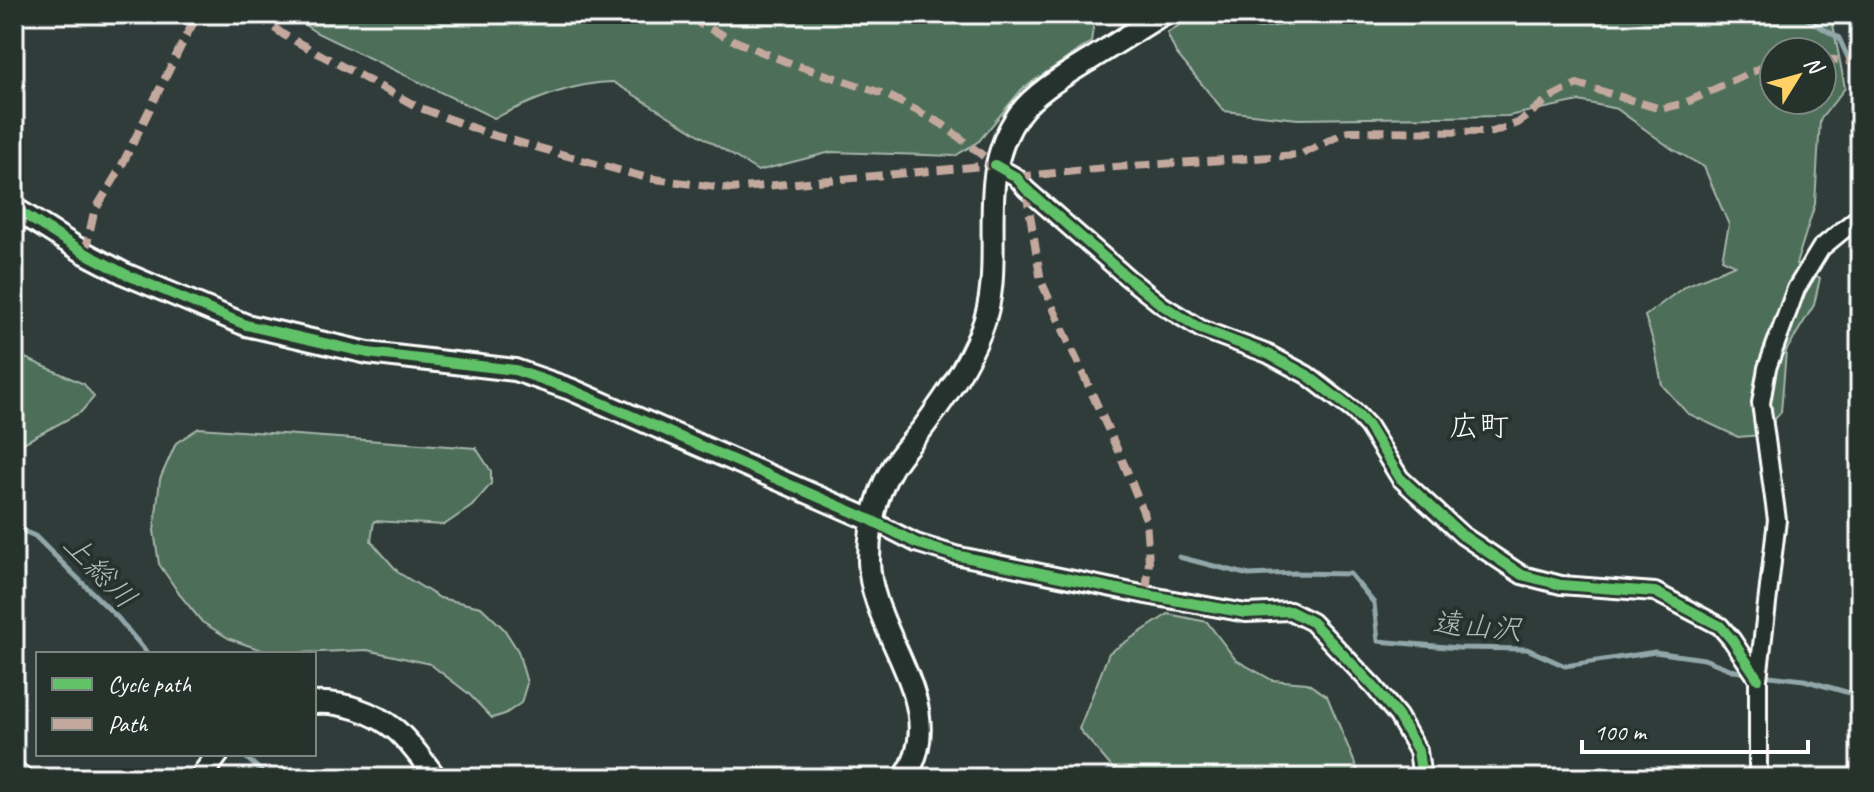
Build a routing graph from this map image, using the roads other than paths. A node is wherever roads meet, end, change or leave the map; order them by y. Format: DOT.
graph roads {
  1 [pos="1163,14"];
  2 [pos="995,165"];
  3 [pos="14,208"];
  4 [pos="1860,216"];
  5 [pos="871,520"];
  6 [pos="1758,679"];
  7 [pos="316,703"];
  8 [pos="216,756"];
  9 [pos="14,769"];
  10 [pos="26,778"];
  11 [pos="200,778"];
  12 [pos="436,778"];
  13 [pos="904,778"];
  14 [pos="1422,778"];
  15 [pos="1758,778"];
  1 -- 2 [label="street"];
  2 -- 5 [label="street"];
  2 -- 6 [label="street"];
  3 -- 5 [label="street"];
  4 -- 6 [label="street"];
  5 -- 13 [label="street"];
  5 -- 14 [label="street"];
  6 -- 15 [label="street"];
  7 -- 12 [label="street"];
  8 -- 11 [label="street"];
  9 -- 10 [label="street"];
}
